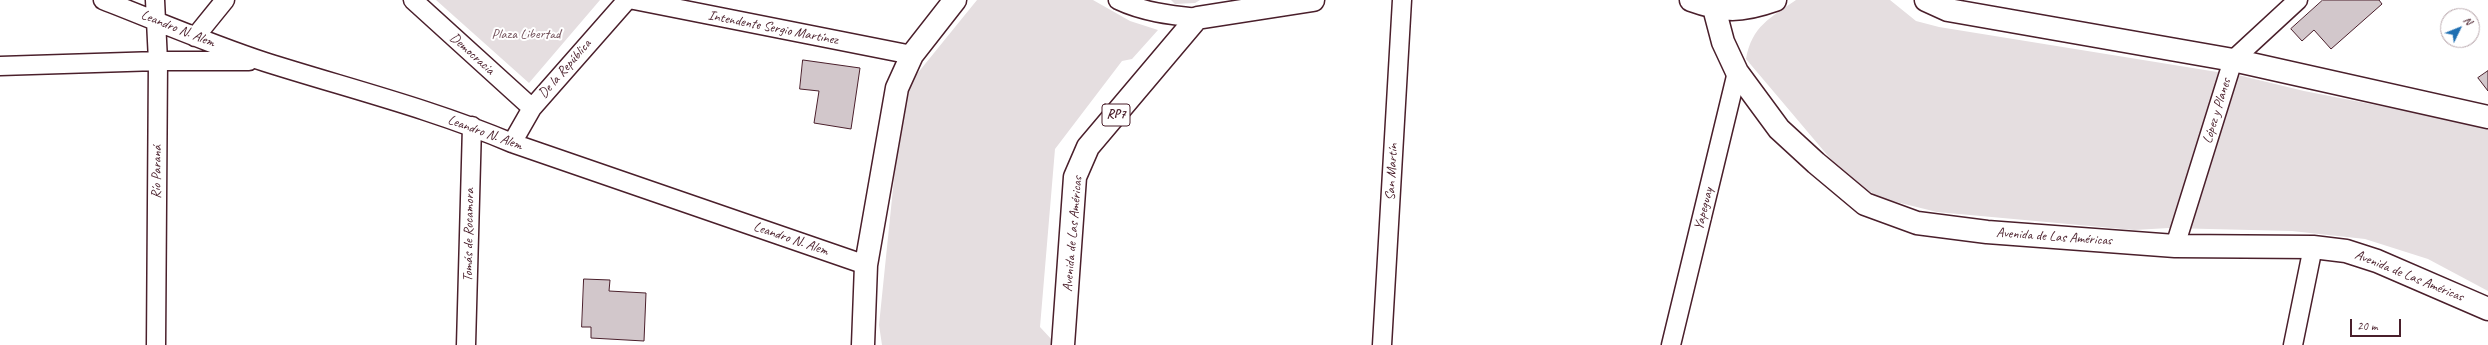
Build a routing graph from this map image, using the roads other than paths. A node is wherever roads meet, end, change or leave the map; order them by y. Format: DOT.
graph roads {
  1 [pos="104,0"];
  2 [pos="155,0"];
  3 [pos="225,0"];
  4 [pos="413,0"];
  5 [pos="627,0"];
  6 [pos="634,0"];
  7 [pos="955,0"];
  8 [pos="1118,0"];
  9 [pos="1313,0"];
  10 [pos="1402,0"];
  11 [pos="1690,0"];
  12 [pos="1775,0"];
  13 [pos="1926,0"];
  14 [pos="2298,0"];
  15 [pos="1714,8"];
  16 [pos="1197,18"];
  17 [pos="154,20"];
  18 [pos="195,37"];
  19 [pos="912,55"];
  20 [pos="2233,60"];
  21 [pos="158,61"];
  22 [pos="263,61"];
  23 [pos="0,66"];
  24 [pos="1737,72"];
  25 [pos="532,108"];
  26 [pos="2488,117"];
  27 [pos="472,126"];
  28 [pos="512,143"];
  29 [pos="2175,246"];
  30 [pos="2313,247"];
  31 [pos="866,265"];
  32 [pos="2488,309"];
  33 [pos="156,345"];
  34 [pos="466,345"];
  35 [pos="863,345"];
  36 [pos="1063,345"];
  37 [pos="1382,345"];
  38 [pos="1671,345"];
  39 [pos="2293,345"];
  1 -- 17 [label="street, Leandro N. Alem"];
  2 -- 17 [label="street, Río Paraná"];
  3 -- 18 [label="street"];
  4 -- 25 [label="street, Democracia"];
  5 -- 25 [label="street, De la República"];
  6 -- 19 [label="street, Intendente Sergio Martínez"];
  7 -- 19 [label="main road"];
  8 -- 16 [label="street"];
  9 -- 16 [label="main road"];
  10 -- 37 [label="street, San Martín"];
  11 -- 15 [label="main road"];
  12 -- 15 [label="main road"];
  13 -- 20 [label="main road"];
  14 -- 20 [label="street, López y Planes"];
  15 -- 24 [label="main road, Avenida de Las Américas"];
  16 -- 36 [label="main road, Avenida de Las Américas / RP7"];
  17 -- 18 [label="street, Leandro N. Alem"];
  17 -- 21 [label="street, Río Paraná"];
  18 -- 22 [label="street, Leandro N. Alem"];
  19 -- 31 [label="main road"];
  20 -- 26 [label="main road"];
  20 -- 29 [label="street, López y Planes"];
  21 -- 22 [label="street"];
  21 -- 23 [label="street"];
  21 -- 33 [label="street, Río Paraná"];
  22 -- 27 [label="street, Leandro N. Alem"];
  24 -- 29 [label="main road, Avenida de Las Américas"];
  24 -- 38 [label="street, Yapeguay"];
  25 -- 28 [label="street, De la República"];
  27 -- 28 [label="street, Leandro N. Alem"];
  27 -- 34 [label="street, Tomás de Rocamora"];
  28 -- 31 [label="street, Leandro N. Alem"];
  29 -- 30 [label="main road, Avenida de Las Américas"];
  30 -- 32 [label="main road, Avenida de Las Américas"];
  30 -- 39 [label="street"];
  31 -- 35 [label="main road"];
}
